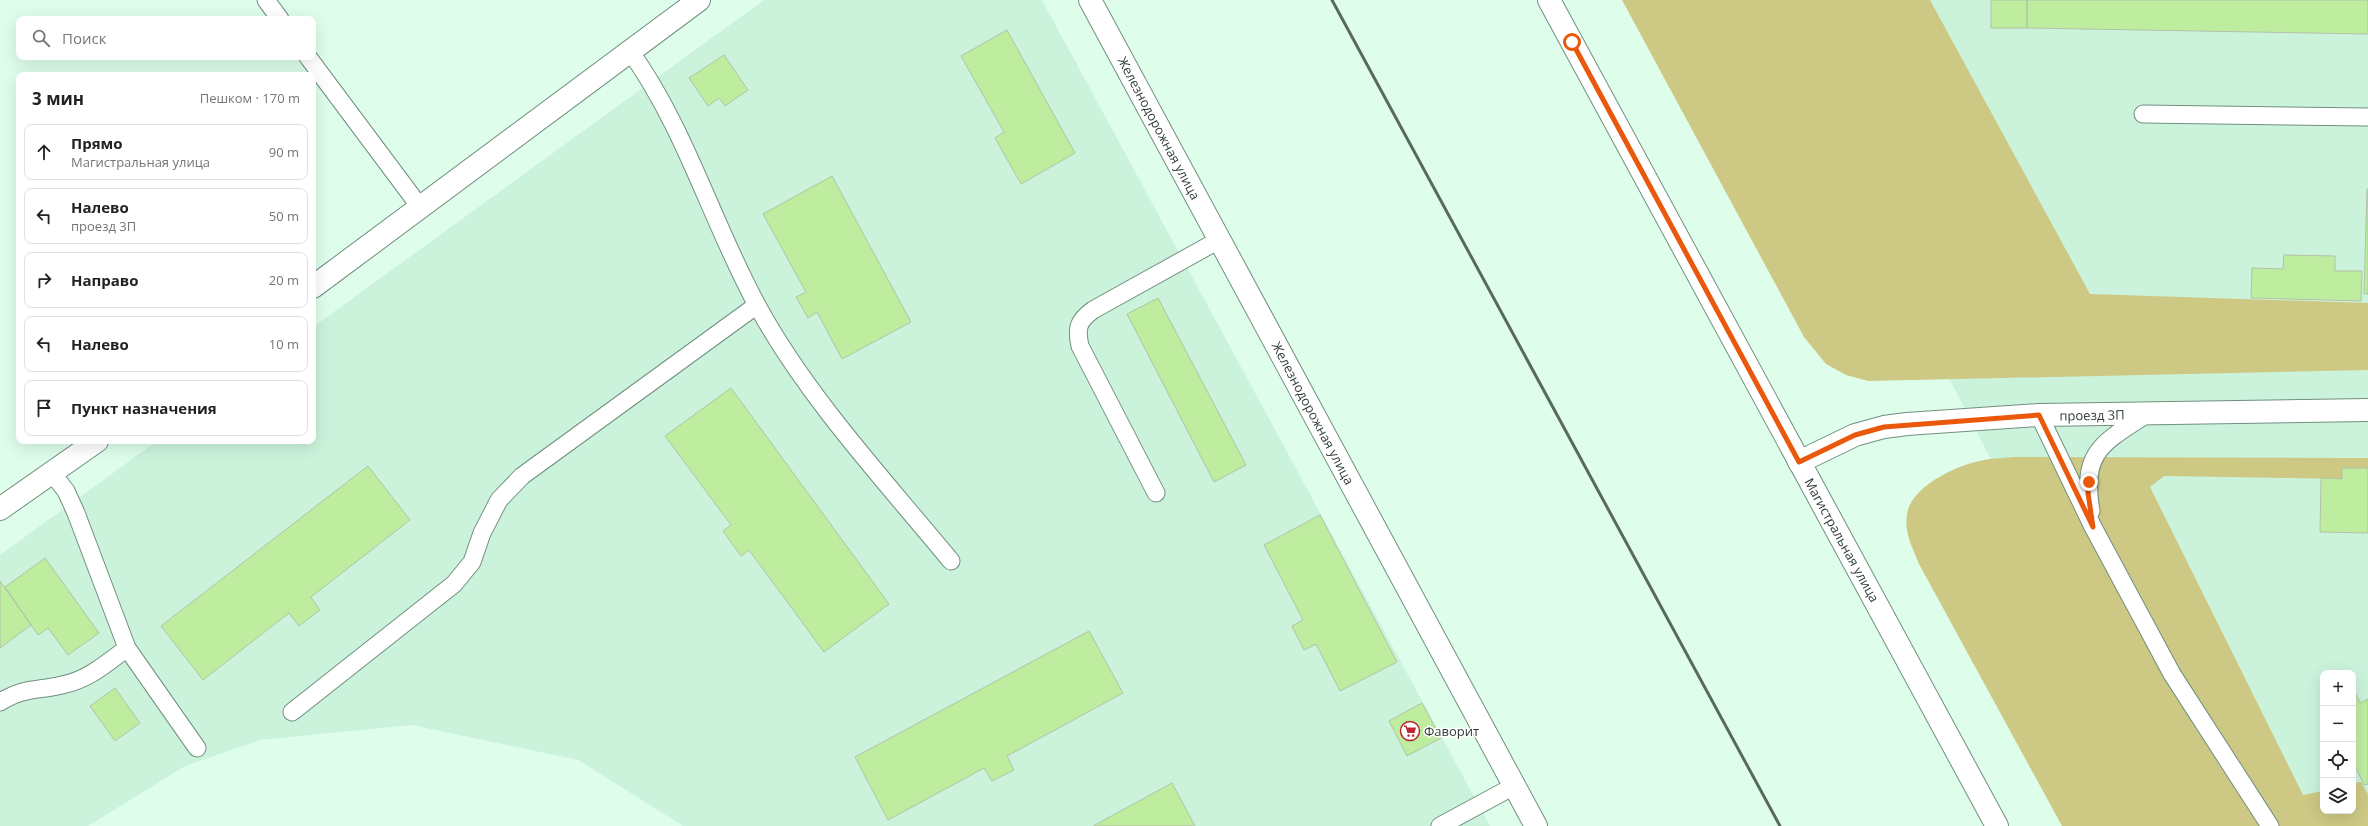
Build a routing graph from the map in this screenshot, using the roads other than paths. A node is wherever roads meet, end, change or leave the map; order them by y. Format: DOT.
graph roads {
  1 [pos="266,0"];
  2 [pos="699,0"];
  3 [pos="1090,0"];
  4 [pos="1549,0"];
  5 [pos="278,16"];
  6 [pos="630,51"];
  7 [pos="310,60"];
  8 [pos="2143,114"];
  9 [pos="2368,117"];
  10 [pos="420,207"];
  11 [pos="1219,240"];
  12 [pos="316,285"];
  13 [pos="757,305"];
  14 [pos="2368,410"];
  15 [pos="2146,414"];
  16 [pos="2039,415"];
  17 [pos="92,444"];
  18 [pos="1799,462"];
  19 [pos="52,472"];
  20 [pos="1156,493"];
  21 [pos="0,509"];
  22 [pos="2093,527"];
  23 [pos="951,561"];
  24 [pos="127,648"];
  25 [pos="0,702"];
  26 [pos="292,712"];
  27 [pos="197,748"];
  28 [pos="1514,786"];
  29 [pos="1440,826"];
  30 [pos="1536,826"];
  31 [pos="1997,826"];
  32 [pos="2270,826"];
  1 -- 5 [label="lane"];
  2 -- 6 [label="street"];
  3 -- 11 [label="street, Железнодорожная улица"];
  4 -- 18 [label="street, Магистральная улица"];
  6 -- 10 [label="street"];
  6 -- 13 [label="lane"];
  7 -- 10 [label="lane"];
  8 -- 9 [label="lane"];
  10 -- 12 [label="street"];
  11 -- 20 [label="lane"];
  11 -- 28 [label="street, Железнодорожная улица"];
  13 -- 23 [label="lane"];
  13 -- 26 [label="lane"];
  14 -- 15 [label="street, проезд 3П"];
  15 -- 16 [label="street, проезд 3П"];
  15 -- 22 [label="lane"];
  16 -- 18 [label="street, проезд 3П"];
  16 -- 22 [label="lane"];
  17 -- 19 [label="street"];
  18 -- 31 [label="street, Магистральная улица"];
  19 -- 21 [label="street"];
  19 -- 24 [label="lane"];
  22 -- 32 [label="lane"];
  24 -- 25 [label="lane"];
  24 -- 27 [label="lane"];
  28 -- 29 [label="lane"];
  28 -- 30 [label="street, Железнодорожная улица"];
}
